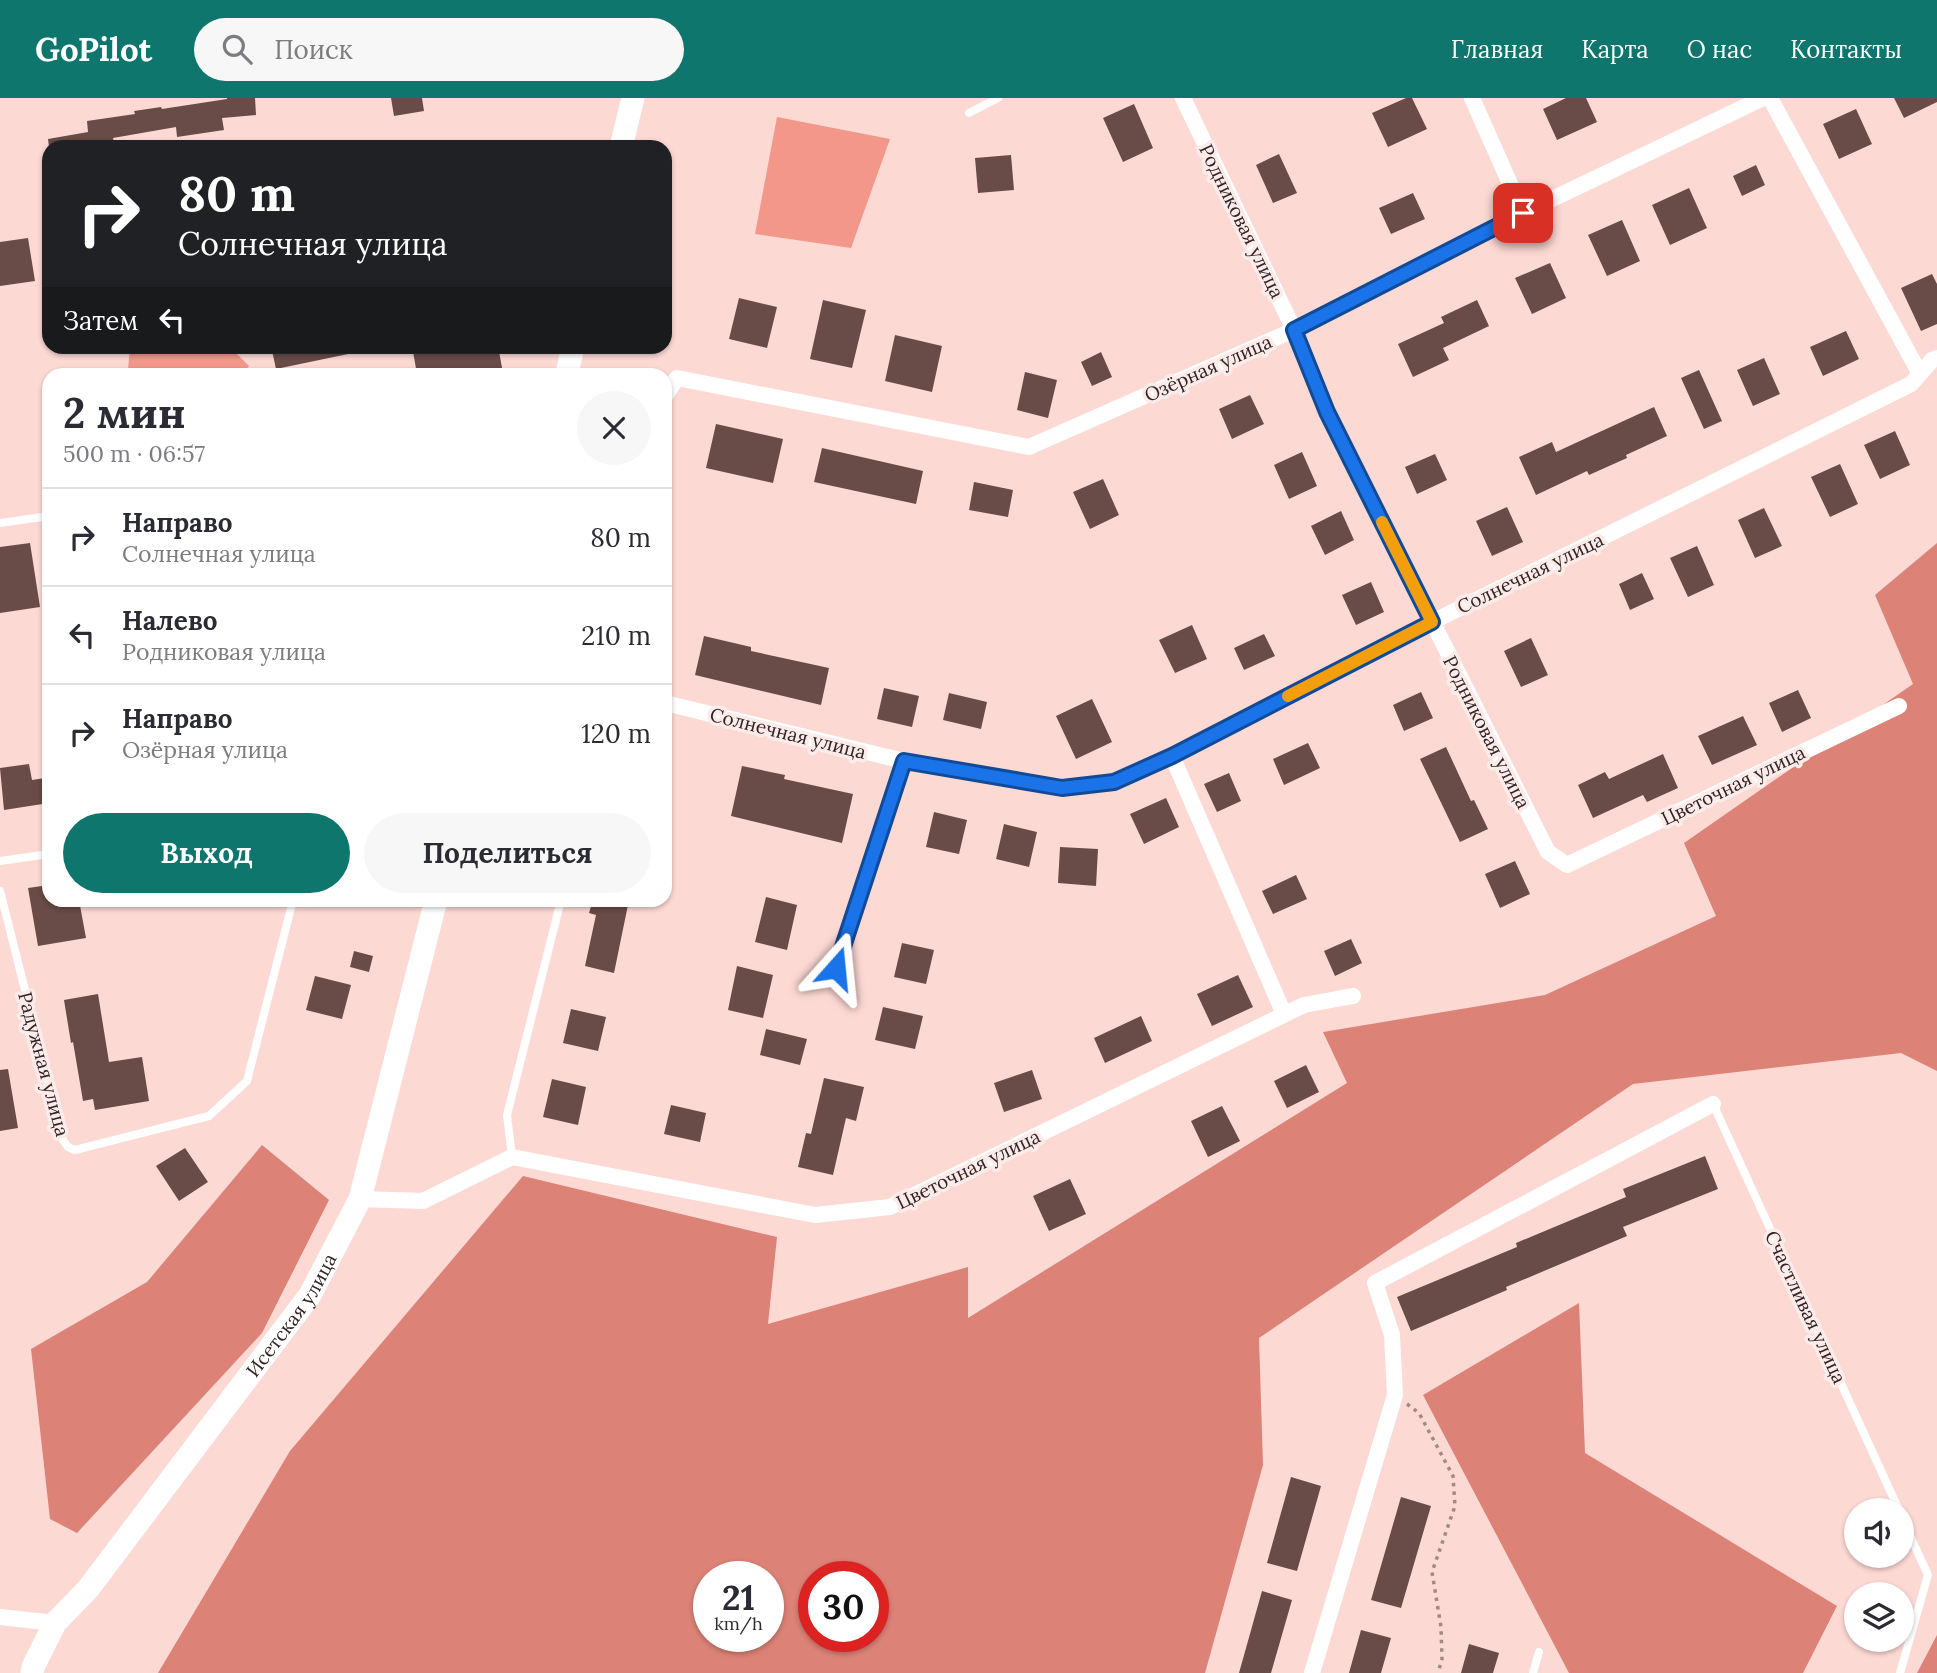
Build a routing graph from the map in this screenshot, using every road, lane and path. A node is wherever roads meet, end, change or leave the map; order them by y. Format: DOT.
graph roads {
  1 [pos="633,98"];
  2 [pos="998,98"];
  3 [pos="1183,98"];
  4 [pos="1472,98"];
  5 [pos="1763,98"];
  6 [pos="1770,98"];
  7 [pos="969,113"];
  8 [pos="623,140"];
  9 [pos="1523,213"];
  10 [pos="1294,330"];
  11 [pos="1937,358"];
  12 [pos="1920,374"];
  13 [pos="672,386"];
  14 [pos="42,517"];
  15 [pos="0,523"];
  16 [pos="1432,622"];
  17 [pos="672,705"];
  18 [pos="1899,706"];
  19 [pos="1172,756"];
  20 [pos="904,761"];
  21 [pos="42,855"];
  22 [pos="0,861"];
  23 [pos="1567,865"];
  24 [pos="0,891"];
  25 [pos="291,907"];
  26 [pos="434,907"];
  27 [pos="559,907"];
  28 [pos="836,968"];
  29 [pos="1353,996"];
  30 [pos="1284,1014"];
  31 [pos="1713,1104"];
  32 [pos="512,1157"];
  33 [pos="360,1199"];
  34 [pos="1395,1395"];
  35 [pos="1894,1498"];
  36 [pos="1914,1544"];
  37 [pos="0,1617"];
  38 [pos="55,1623"];
  39 [pos="1539,1652"];
  40 [pos="32,1673"];
  41 [pos="1312,1673"];
  42 [pos="1438,1673"];
  43 [pos="1533,1673"];
  44 [pos="1900,1673"];
  1 -- 8 [label="main road"];
  2 -- 7 [label="lane"];
  3 -- 10 [label="street, Родниковая улица"];
  4 -- 9 [label="street"];
  5 -- 9 [label="street, Озёрная улица"];
  6 -- 12 [label="street"];
  9 -- 10 [label="street, Озёрная улица"];
  10 -- 13 [label="street, Озёрная улица"];
  10 -- 16 [label="street, Родниковая улица"];
  11 -- 12 [label="street, Солнечная улица"];
  12 -- 16 [label="street, Солнечная улица"];
  14 -- 15 [label="lane"];
  16 -- 19 [label="street, Солнечная улица"];
  16 -- 23 [label="street, Родниковая улица"];
  17 -- 20 [label="street, Солнечная улица"];
  18 -- 23 [label="street, Цветочная улица"];
  19 -- 20 [label="street, Солнечная улица"];
  19 -- 30 [label="street"];
  20 -- 28 [label="street"];
  21 -- 22 [label="lane"];
  24 -- 25 [label="lane, Радужная улица"];
  26 -- 33 [label="main road, Исетская улица"];
  27 -- 32 [label="lane"];
  29 -- 30 [label="street, Цветочная улица"];
  30 -- 32 [label="street, Цветочная улица"];
  31 -- 34 [label="street"];
  31 -- 35 [label="lane, Счастливая улица"];
  32 -- 33 [label="street"];
  33 -- 38 [label="main road, Исетская улица"];
  34 -- 41 [label="street"];
  34 -- 42 [label="path"];
  36 -- 44 [label="lane"];
  37 -- 38 [label="street"];
  38 -- 40 [label="main road, Исетская улица"];
  39 -- 43 [label="lane"];
}
